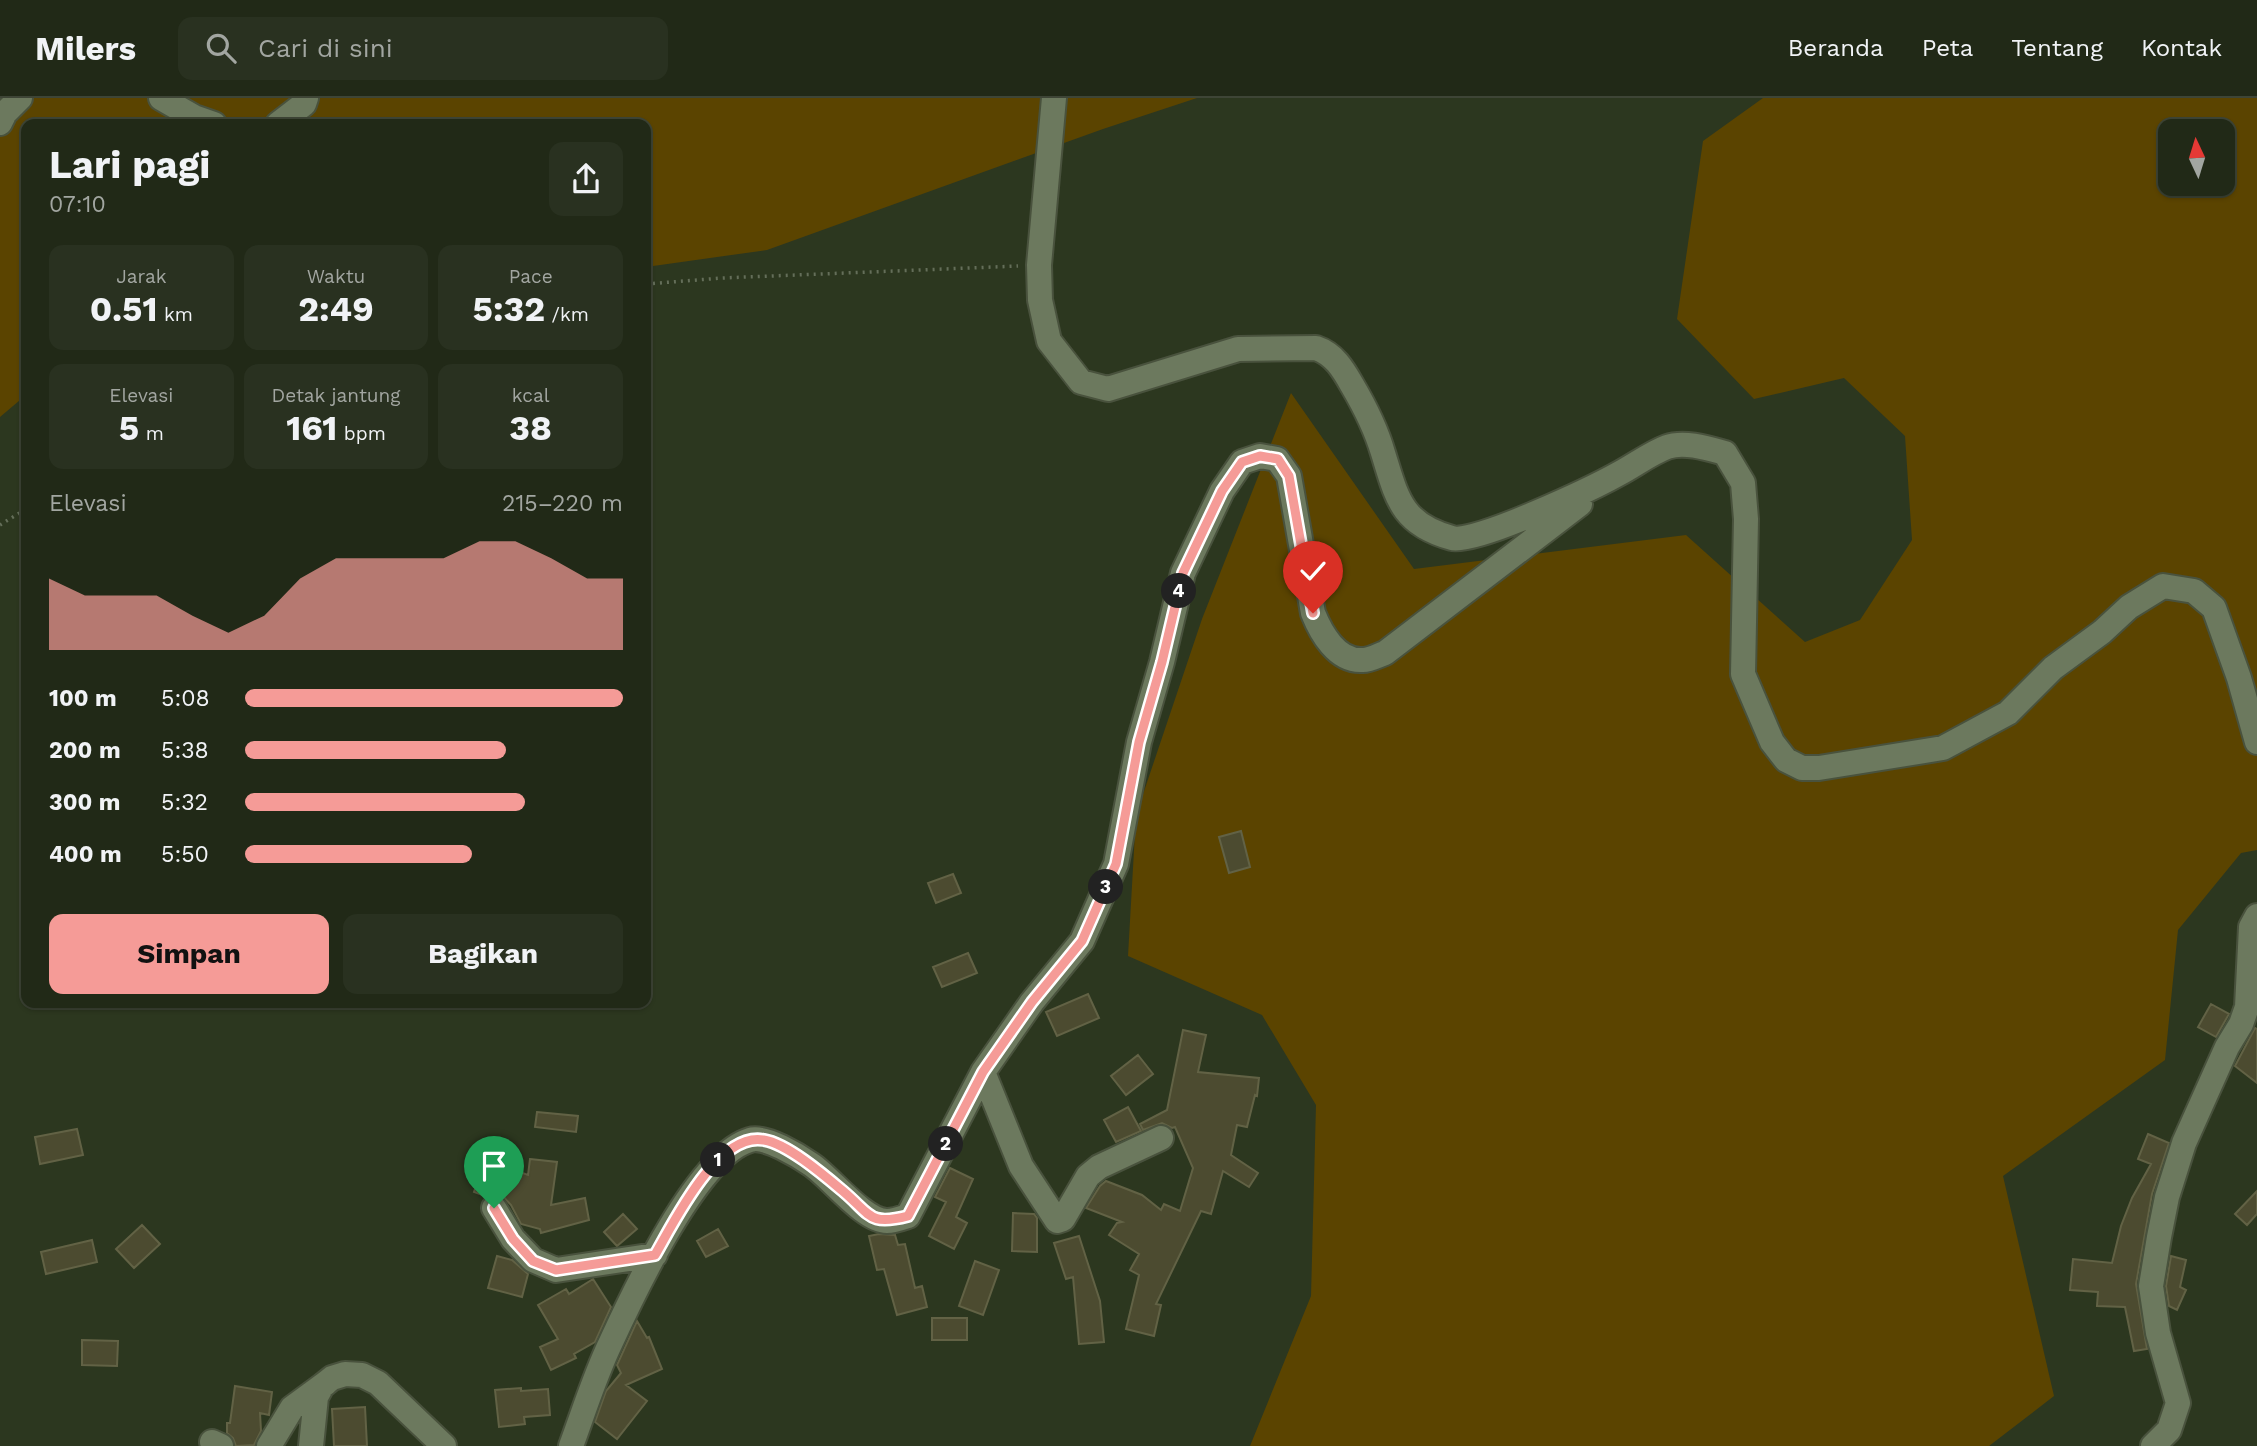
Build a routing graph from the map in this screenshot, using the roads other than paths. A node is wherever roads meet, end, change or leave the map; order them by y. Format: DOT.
graph roads {
  1 [pos="20,98"];
  2 [pos="161,98"];
  3 [pos="306,98"];
  4 [pos="1054,98"];
  5 [pos="200,119"];
  6 [pos="284,119"];
  7 [pos="0,123"];
  8 [pos="1619,474"];
  9 [pos="2257,742"];
  10 [pos="2257,916"];
  11 [pos="983,1072"];
  12 [pos="1161,1138"];
  13 [pos="494,1208"];
  14 [pos="655,1255"];
  15 [pos="332,1378"];
  16 [pos="269,1446"];
  17 [pos="311,1446"];
  18 [pos="444,1446"];
  19 [pos="571,1446"];
  20 [pos="2153,1446"];
  1 -- 7 [label="street"];
  2 -- 5 [label="street"];
  3 -- 6 [label="street"];
  4 -- 8 [label="street"];
  8 -- 9 [label="street"];
  8 -- 11 [label="street"];
  10 -- 20 [label="street"];
  11 -- 12 [label="street"];
  11 -- 14 [label="street"];
  13 -- 14 [label="street"];
  14 -- 19 [label="street"];
  15 -- 16 [label="street"];
  15 -- 17 [label="street"];
  15 -- 18 [label="street"];
}
